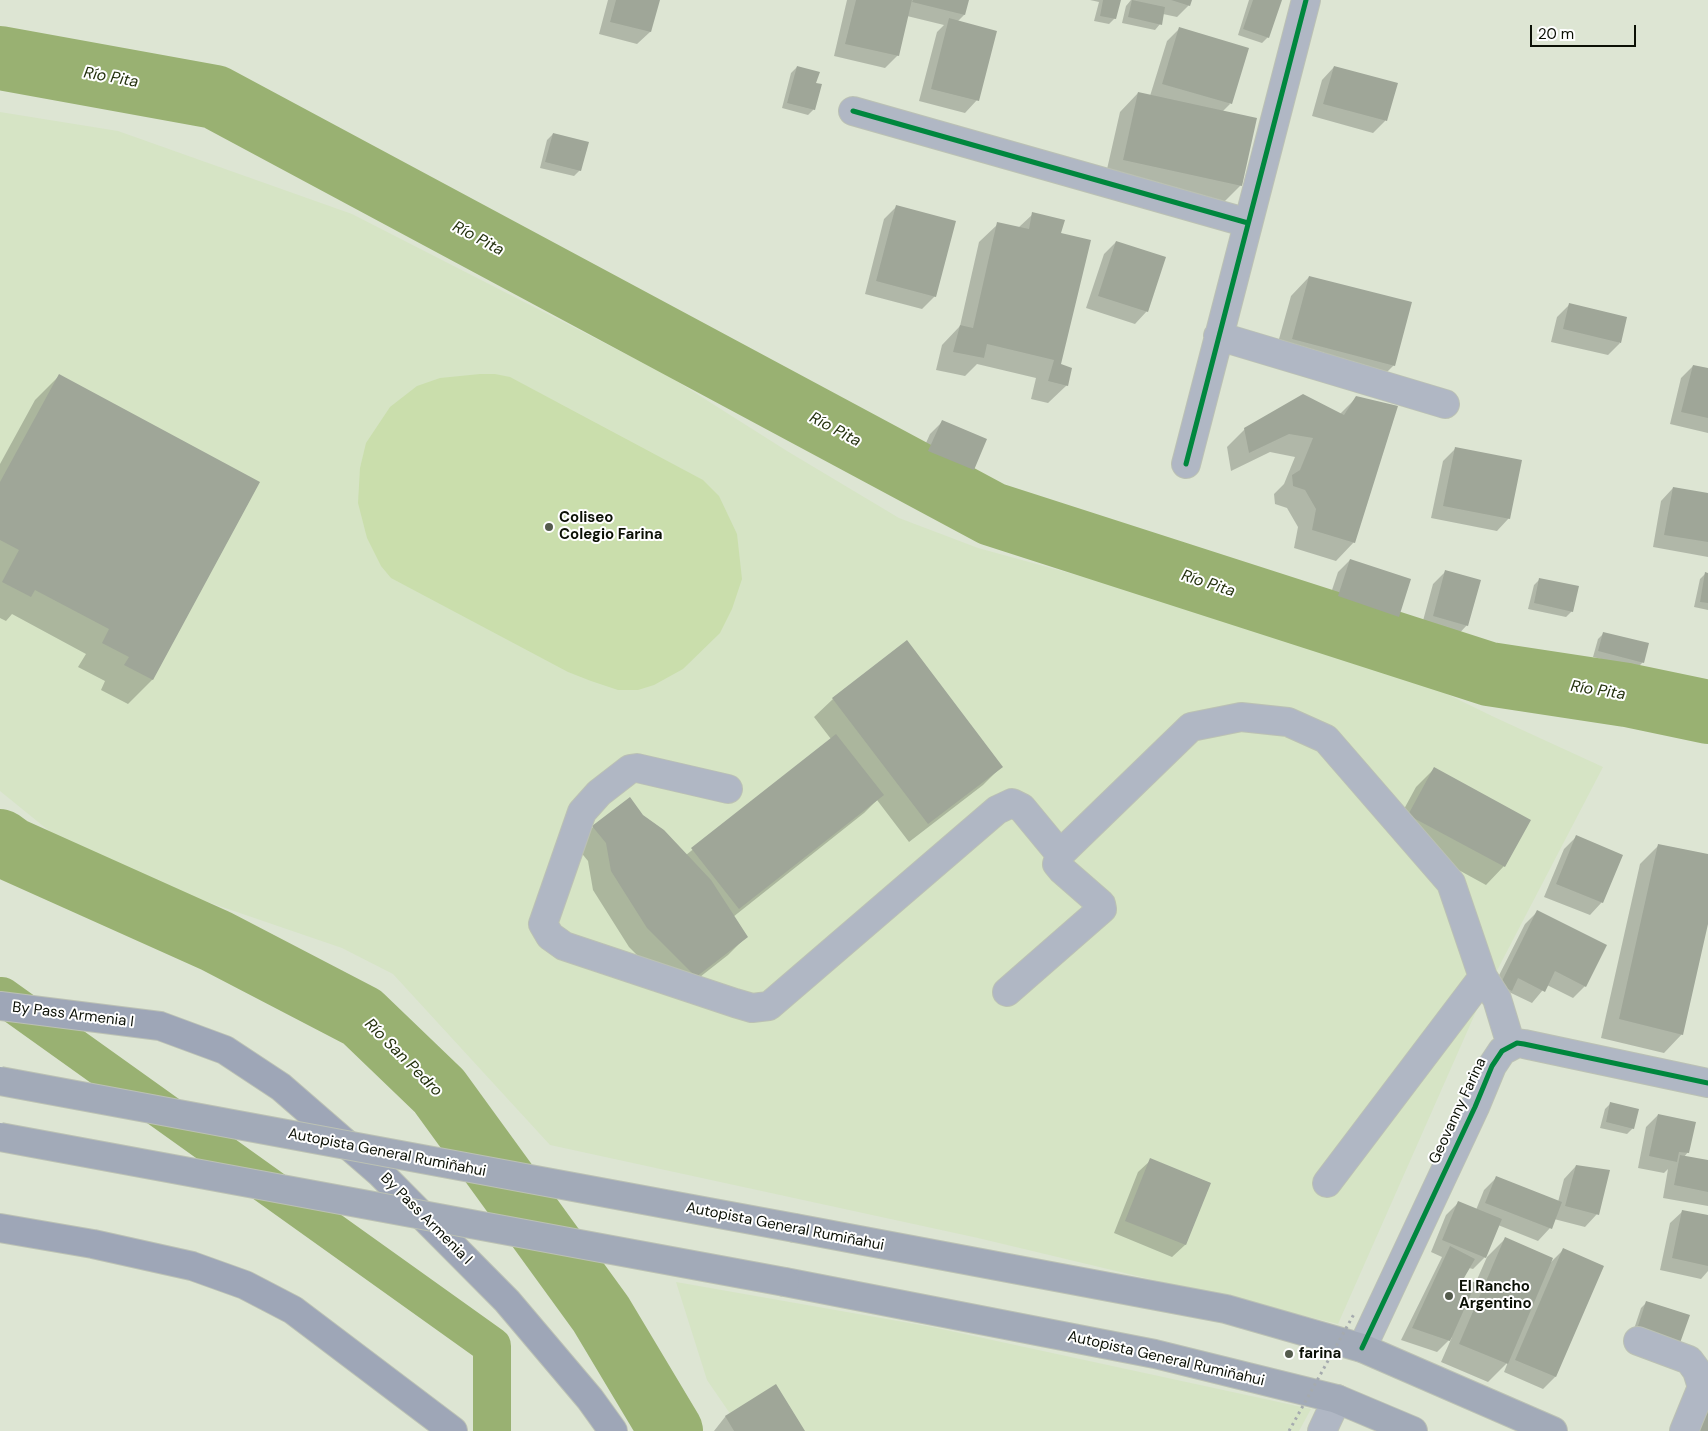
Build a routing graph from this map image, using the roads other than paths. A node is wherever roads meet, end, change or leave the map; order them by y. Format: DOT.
graph roads {
  1 [pos="1306,0"];
  2 [pos="853,111"];
  3 [pos="1248,223"];
  4 [pos="1218,336"];
  5 [pos="1445,404"];
  6 [pos="1186,464"];
  7 [pos="728,790"];
  8 [pos="1060,854"];
  9 [pos="1483,978"];
  10 [pos="1007,992"];
  11 [pos="0,1006"];
  12 [pos="1511,1045"];
  13 [pos="0,1081"];
  14 [pos="1708,1083"];
  15 [pos="0,1137"];
  16 [pos="1327,1183"];
  17 [pos="0,1228"];
  18 [pos="1638,1342"];
  19 [pos="1362,1348"];
  20 [pos="1336,1399"];
  21 [pos="453,1431"];
  22 [pos="613,1431"];
  23 [pos="1322,1431"];
  24 [pos="1413,1431"];
  25 [pos="1553,1431"];
  26 [pos="1684,1431"];
  1 -- 3 [label="street"];
  2 -- 3 [label="street"];
  3 -- 4 [label="street"];
  4 -- 5 [label="street"];
  4 -- 6 [label="street"];
  7 -- 8 [label="street"];
  8 -- 9 [label="street"];
  8 -- 10 [label="street"];
  9 -- 12 [label="street"];
  9 -- 16 [label="street"];
  11 -- 22 [label="main road, By Pass Armenia I"];
  12 -- 14 [label="street"];
  12 -- 19 [label="street, Geovanny Farina"];
  13 -- 19 [label="highway, Autopista General Rumiñahui, bridge"];
  15 -- 20 [label="highway, Autopista General Rumiñahui, bridge"];
  17 -- 21 [label="main road"];
  18 -- 26 [label="street"];
  19 -- 25 [label="highway, Autopista General Rumiñahui"];
  20 -- 23 [label="street"];
  20 -- 24 [label="highway, Autopista General Rumiñahui"];
}
